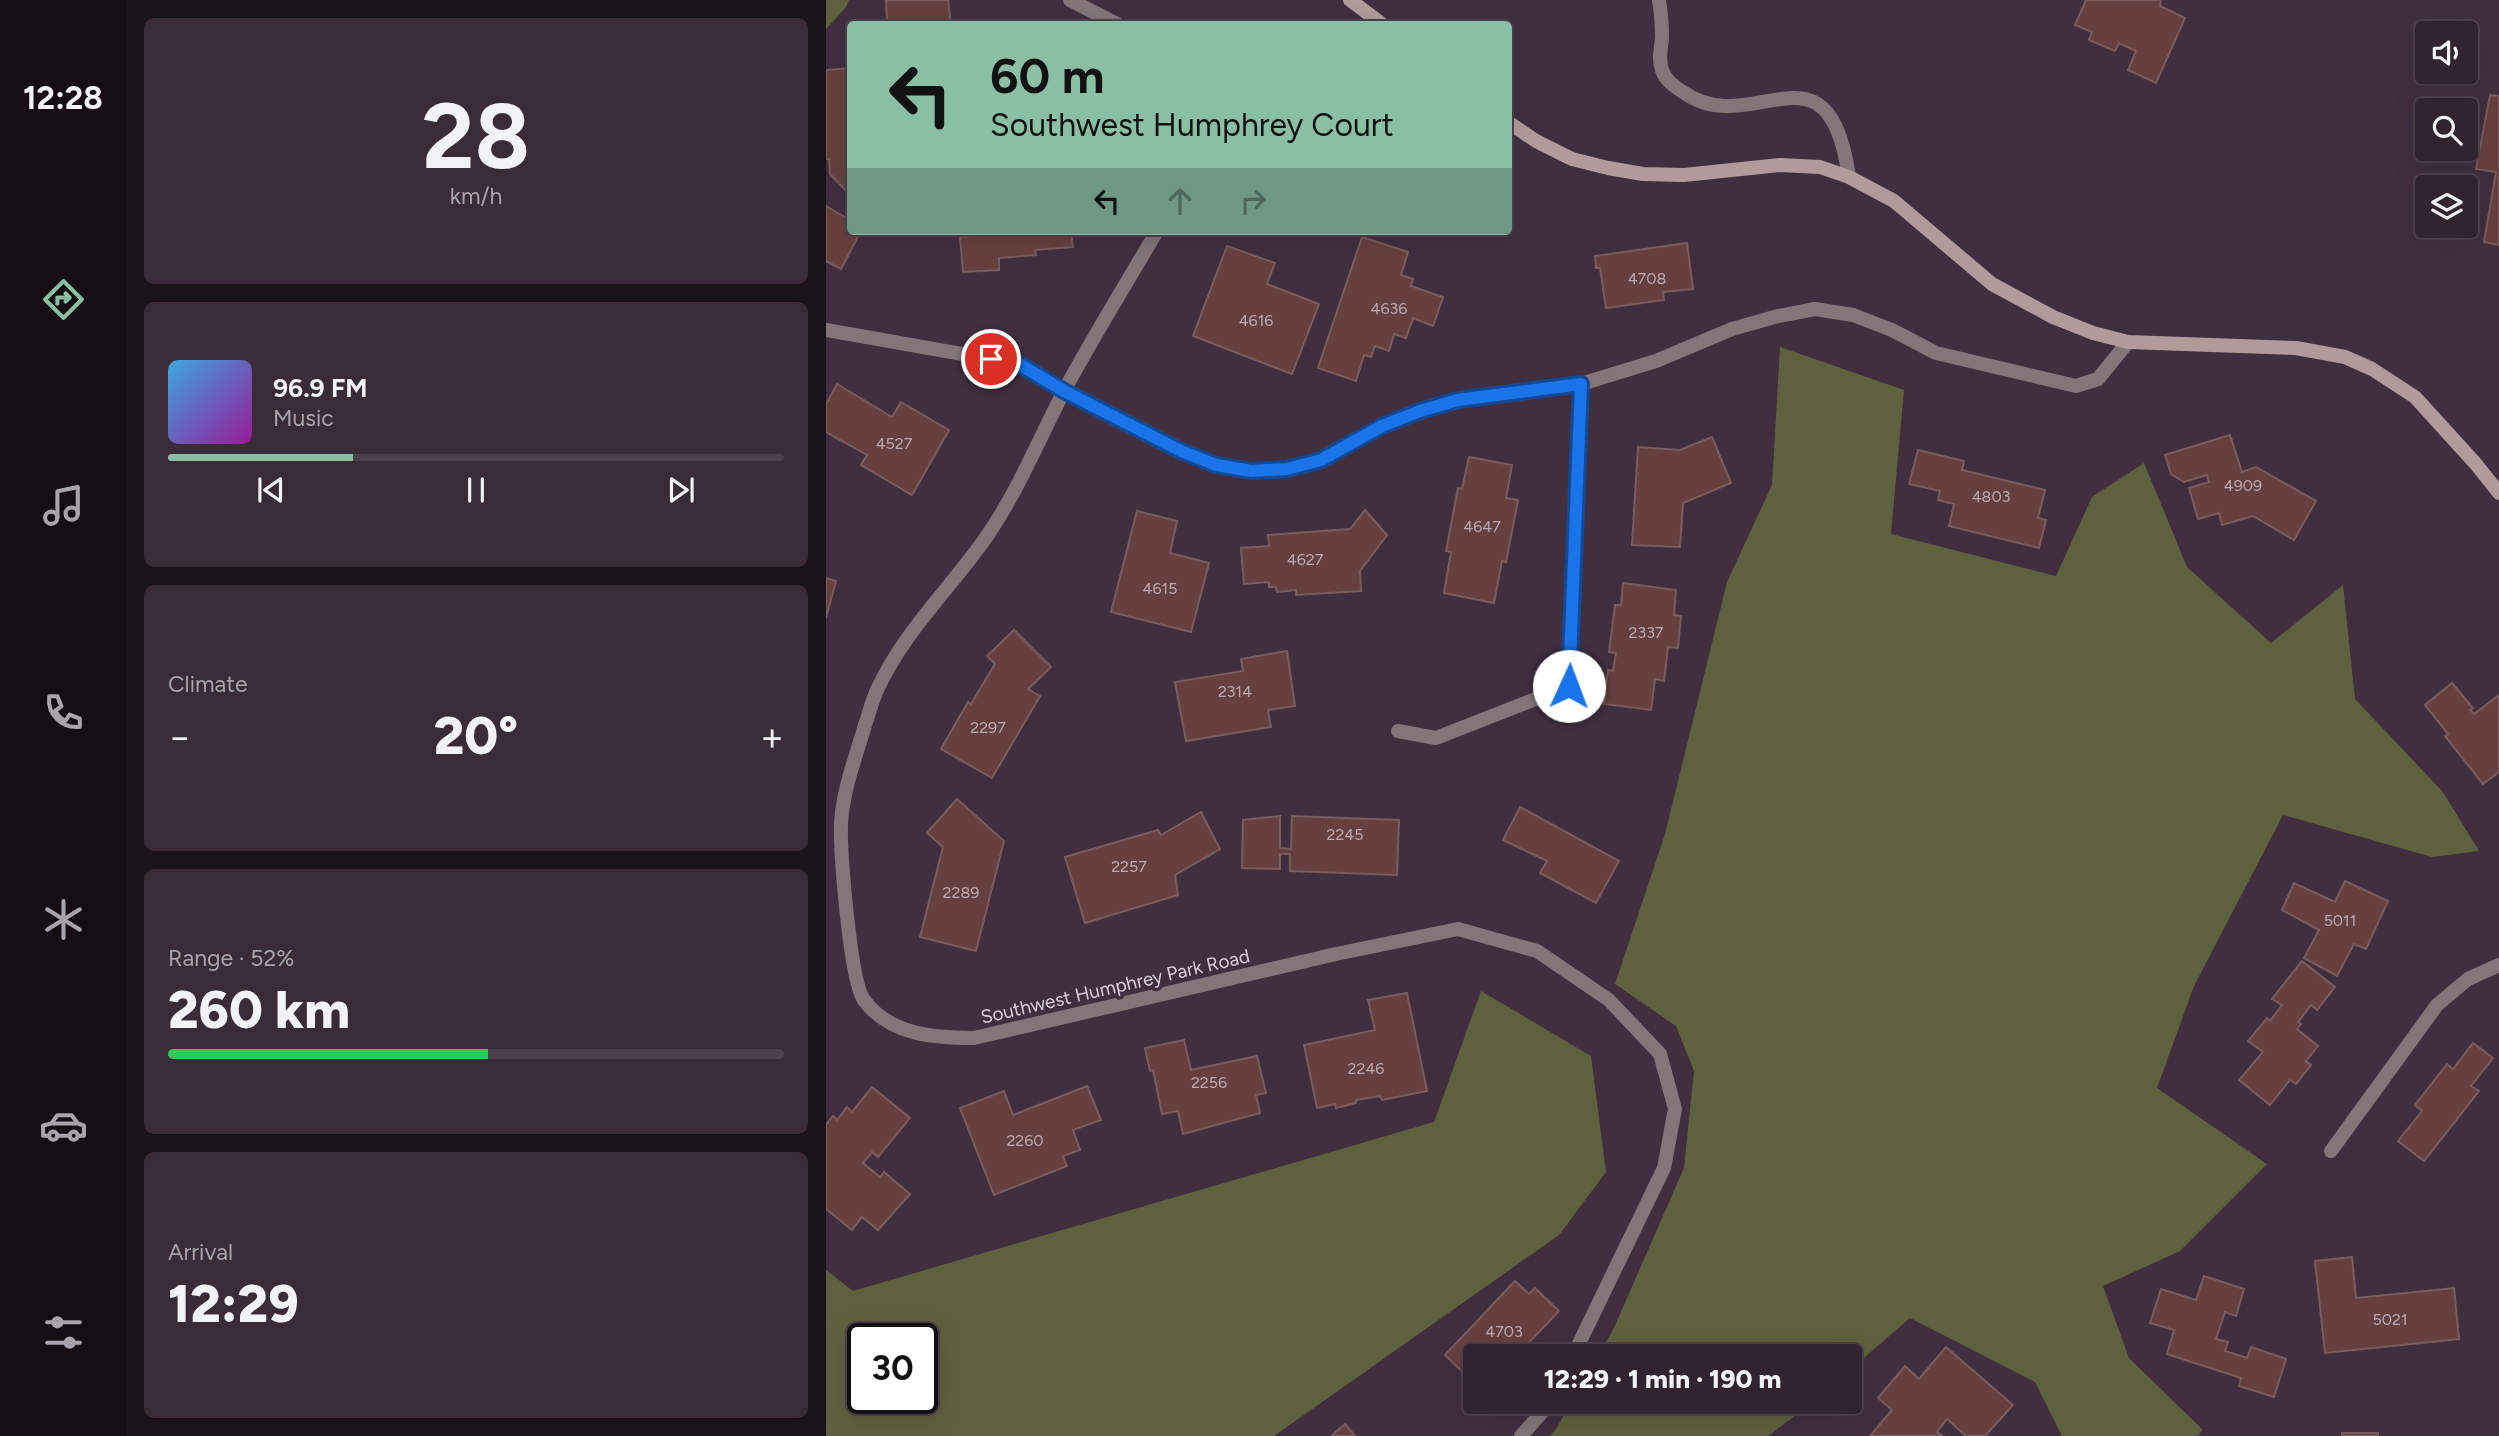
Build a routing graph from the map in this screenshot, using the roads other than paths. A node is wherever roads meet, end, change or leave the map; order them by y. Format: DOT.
graph roads {
  1 [pos="1070,0"];
  2 [pos="1350,0"];
  3 [pos="1659,0"];
  4 [pos="1111,21"];
  5 [pos="1378,21"];
  6 [pos="1512,125"];
  7 [pos="1849,177"];
  8 [pos="1155,235"];
  9 [pos="826,330"];
  10 [pos="2128,342"];
  11 [pos="1581,384"];
  12 [pos="1064,391"];
  13 [pos="2499,493"];
  14 [pos="1398,731"];
  15 [pos="2499,965"];
  16 [pos="2331,1151"];
  17 [pos="1579,1344"];
  18 [pos="1540,1414"];
  19 [pos="1521,1436"];
  1 -- 4 [label="street"];
  2 -- 5 [label="main road"];
  3 -- 7 [label="street"];
  6 -- 7 [label="main road"];
  7 -- 10 [label="main road"];
  8 -- 12 [label="street, Southwest Humphrey Park Road"];
  9 -- 12 [label="street"];
  10 -- 11 [label="street"];
  10 -- 13 [label="main road"];
  11 -- 12 [label="street"];
  11 -- 14 [label="street"];
  12 -- 17 [label="street, Southwest Humphrey Park Road"];
  15 -- 16 [label="street"];
  18 -- 19 [label="street"];
}
